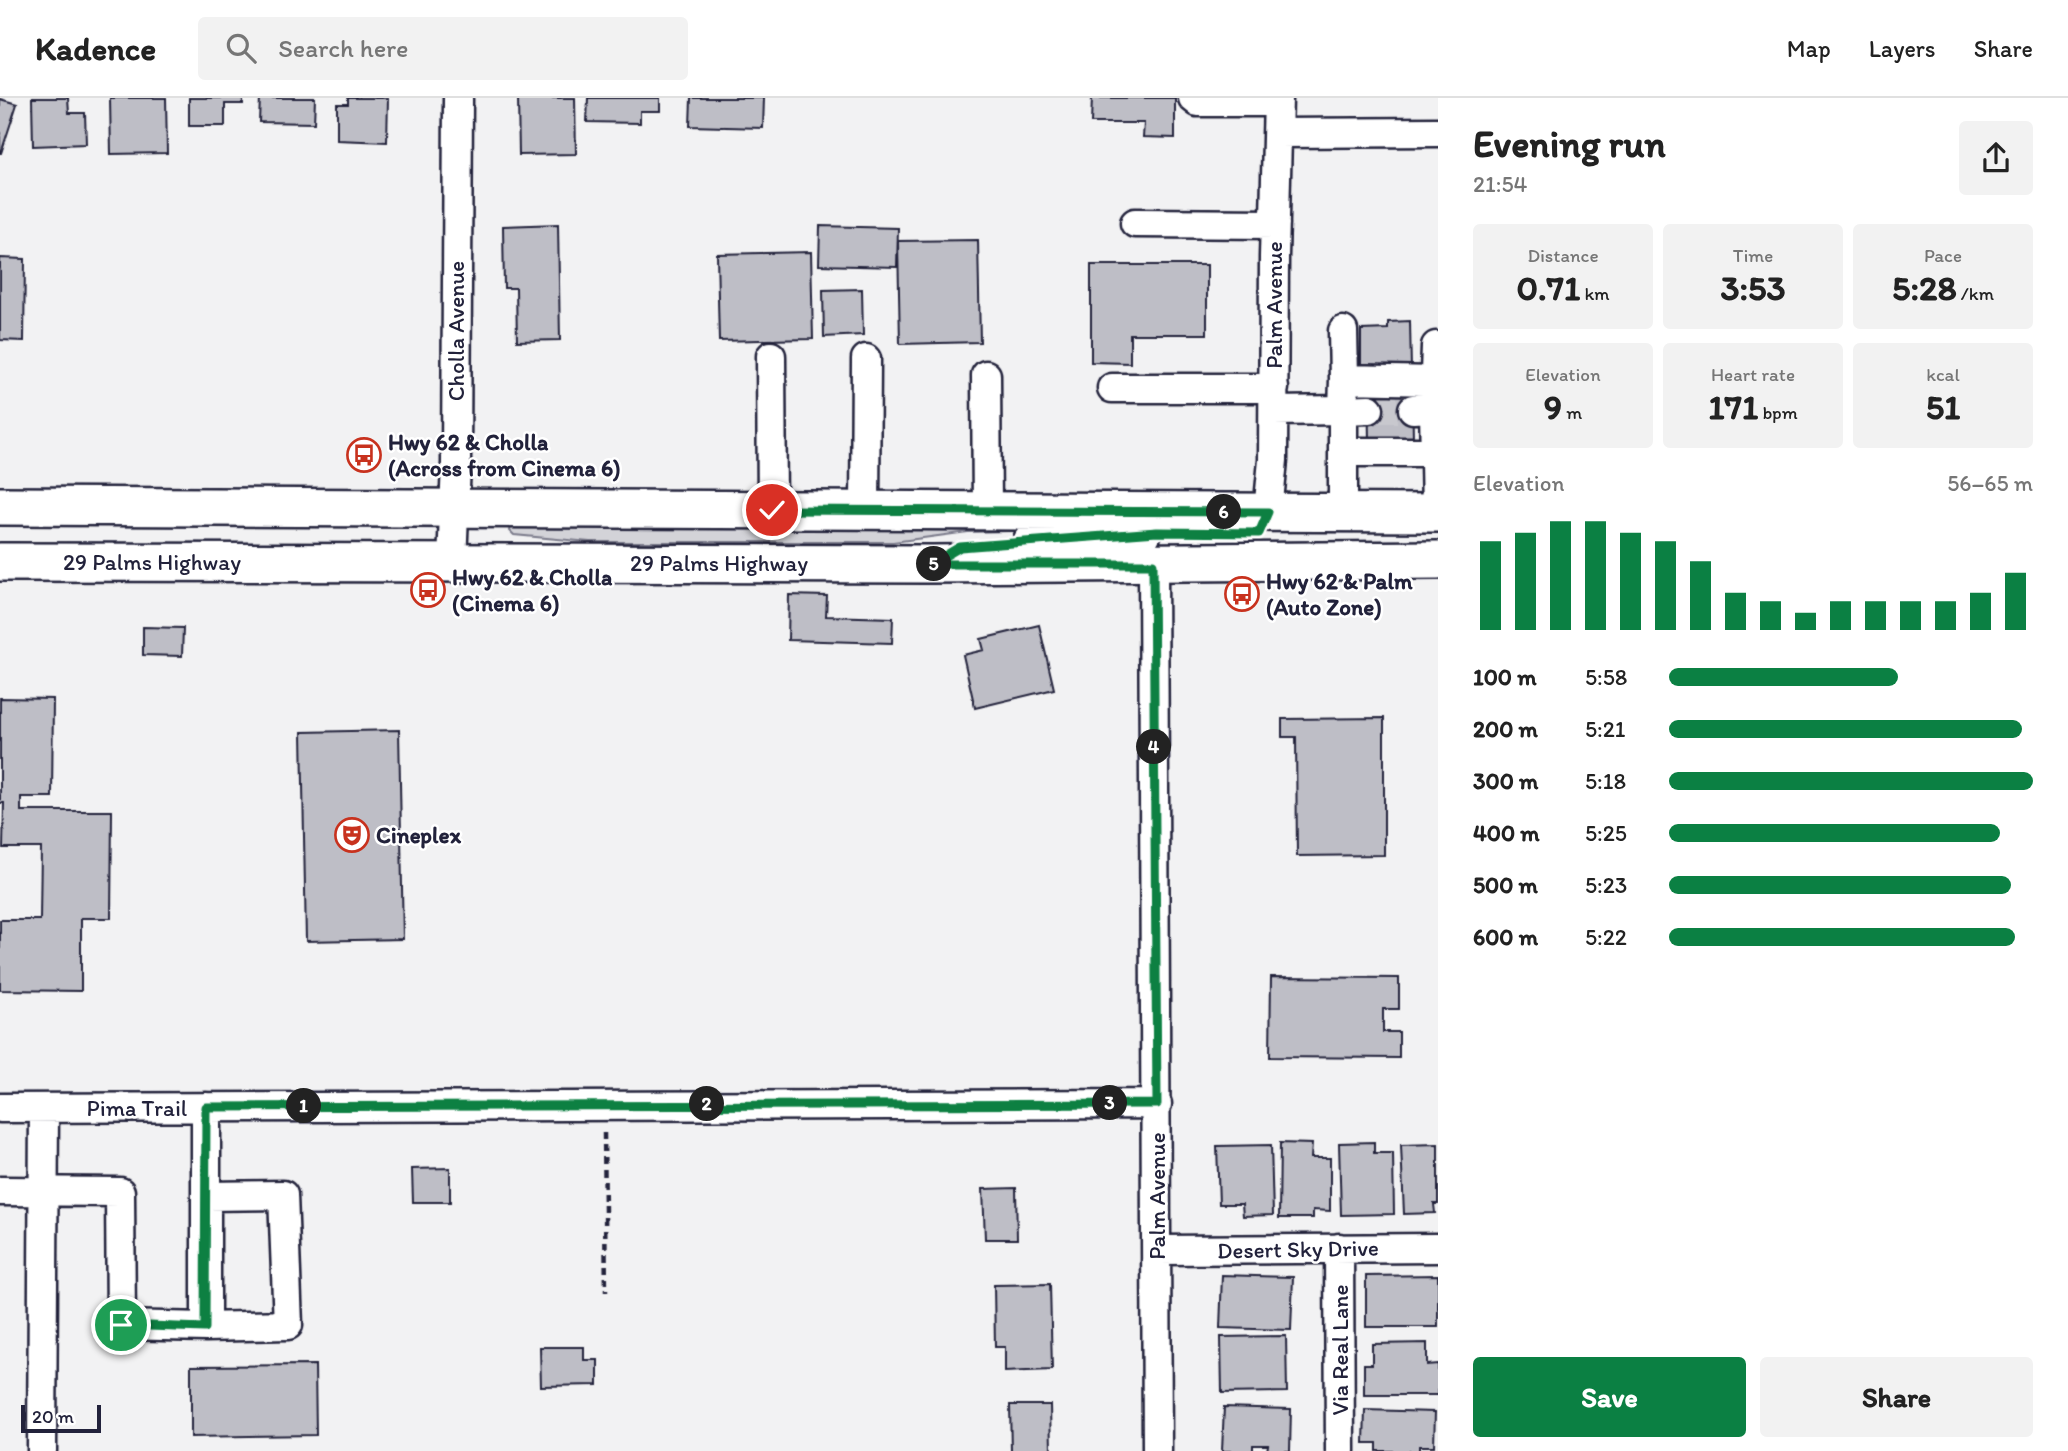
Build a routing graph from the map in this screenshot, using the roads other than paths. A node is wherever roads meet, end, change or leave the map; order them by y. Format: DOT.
graph roads {
  1 [pos="458,98"];
  2 [pos="1193,98"];
  3 [pos="1278,100"];
  4 [pos="1438,132"];
  5 [pos="1278,133"];
  6 [pos="1135,223"];
  7 [pos="1275,224"];
  8 [pos="1343,331"];
  9 [pos="1436,346"];
  10 [pos="771,356"];
  11 [pos="866,359"];
  12 [pos="986,375"];
  13 [pos="1344,379"];
  14 [pos="1112,388"];
  15 [pos="1427,399"];
  16 [pos="1273,400"];
  17 [pos="1356,410"];
  18 [pos="1343,452"];
  19 [pos="1435,452"];
  20 [pos="0,506"];
  21 [pos="454,508"];
  22 [pos="772,510"];
  23 [pos="865,510"];
  24 [pos="986,511"];
  25 [pos="1268,512"];
  26 [pos="1343,512"];
  27 [pos="1437,513"];
  28 [pos="1438,560"];
  29 [pos="0,562"];
  30 [pos="452,563"];
  31 [pos="931,564"];
  32 [pos="1153,564"];
  33 [pos="1157,1104"];
  34 [pos="206,1107"];
  35 [pos="0,1108"];
  36 [pos="44,1108"];
  37 [pos="0,1191"];
  38 [pos="44,1191"];
  39 [pos="205,1196"];
  40 [pos="1339,1248"];
  41 [pos="1438,1248"];
  42 [pos="1157,1250"];
  43 [pos="205,1328"];
  44 [pos="42,1451"];
  45 [pos="1157,1451"];
  46 [pos="1340,1451"];
  1 -- 21 [label="street, Cholla Avenue"];
  2 -- 3 [label="street"];
  3 -- 5 [label="street, Palm Avenue"];
  4 -- 5 [label="street"];
  5 -- 7 [label="street, Palm Avenue"];
  6 -- 7 [label="street"];
  7 -- 16 [label="street, Palm Avenue"];
  8 -- 13 [label="street"];
  9 -- 15 [label="street"];
  10 -- 22 [label="street"];
  11 -- 23 [label="street"];
  12 -- 24 [label="street"];
  13 -- 15 [label="street"];
  13 -- 17 [label="street"];
  14 -- 16 [label="street"];
  15 -- 19 [label="street"];
  16 -- 17 [label="street"];
  16 -- 25 [label="street, Palm Avenue"];
  17 -- 18 [label="street"];
  18 -- 19 [label="street"];
  18 -- 26 [label="street"];
  19 -- 27 [label="street"];
  20 -- 21 [label="main road"];
  21 -- 22 [label="main road"];
  21 -- 30 [label="street, Cholla Avenue"];
  22 -- 23 [label="main road"];
  23 -- 24 [label="main road"];
  24 -- 25 [label="main road"];
  25 -- 26 [label="main road"];
  25 -- 31 [label="main road"];
  26 -- 27 [label="main road"];
  28 -- 32 [label="main road, 29 Palms Highway"];
  29 -- 30 [label="main road, 29 Palms Highway"];
  30 -- 31 [label="main road, 29 Palms Highway"];
  31 -- 32 [label="main road, 29 Palms Highway"];
  32 -- 33 [label="street, Palm Avenue"];
  33 -- 34 [label="street, Pima Trail"];
  33 -- 42 [label="street, Palm Avenue"];
  34 -- 36 [label="street, Pima Trail"];
  34 -- 39 [label="street"];
  35 -- 36 [label="street, Pima Trail"];
  36 -- 38 [label="street"];
  37 -- 38 [label="street"];
  38 -- 43 [label="street"];
  38 -- 44 [label="street"];
  39 -- 43 [label="street"];
  39 -- 43 [label="street"];
  40 -- 41 [label="street, Desert Sky Drive"];
  40 -- 42 [label="street, Desert Sky Drive"];
  40 -- 46 [label="street, Via Real Lane"];
  42 -- 45 [label="street, Palm Avenue"];
}
